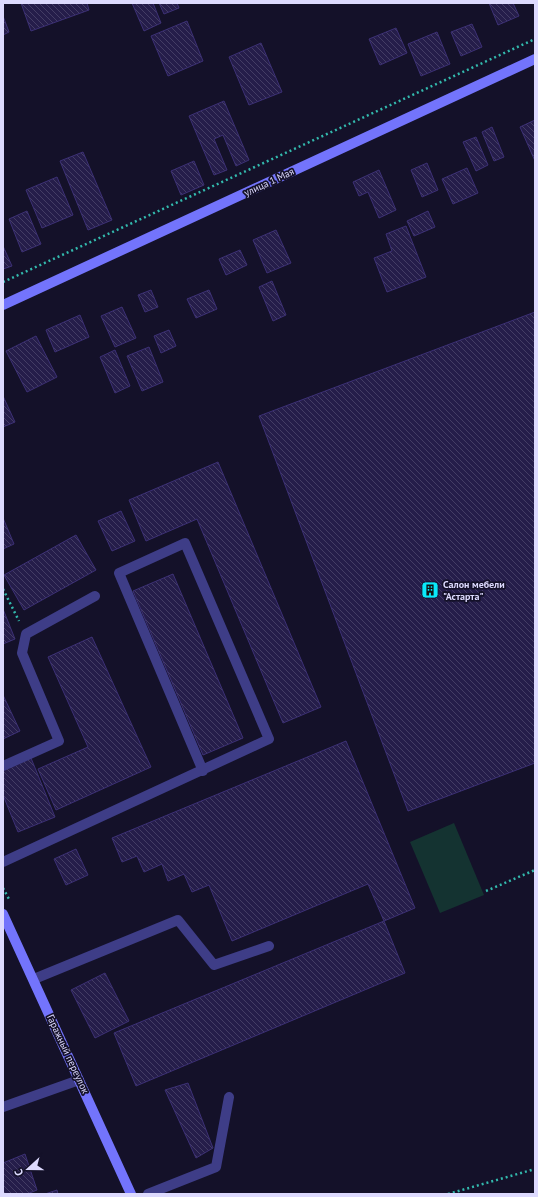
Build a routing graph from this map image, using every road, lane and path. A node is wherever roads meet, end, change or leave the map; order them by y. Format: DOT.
graph roads {
  1 [pos="535,40"];
  2 [pos="535,59"];
  3 [pos="3,282"];
  4 [pos="3,305"];
  5 [pos="3,589"];
  6 [pos="95,596"];
  7 [pos="26,634"];
  8 [pos="3,766"];
  9 [pos="202,771"];
  10 [pos="3,862"];
  11 [pos="535,870"];
  12 [pos="486,891"];
  13 [pos="3,914"];
  14 [pos="269,946"];
  15 [pos="34,980"];
  16 [pos="79,1080"];
  17 [pos="229,1097"];
  18 [pos="3,1107"];
  19 [pos="535,1170"];
  20 [pos="131,1194"];
  21 [pos="148,1194"];
  22 [pos="448,1194"];
  1 -- 3 [label="path"];
  2 -- 4 [label="street, улица 1 Мая"];
  5 -- 7 [label="path"];
  6 -- 7 [label="lane"];
  7 -- 8 [label="lane"];
  9 -- 9 [label="lane"];
  9 -- 10 [label="lane"];
  11 -- 12 [label="path"];
  13 -- 15 [label="street, Гаражный переулок"];
  14 -- 15 [label="lane"];
  15 -- 16 [label="street, Гаражный переулок"];
  16 -- 18 [label="lane"];
  16 -- 20 [label="street, Гаражный переулок"];
  17 -- 21 [label="lane"];
  19 -- 22 [label="path"];
}
